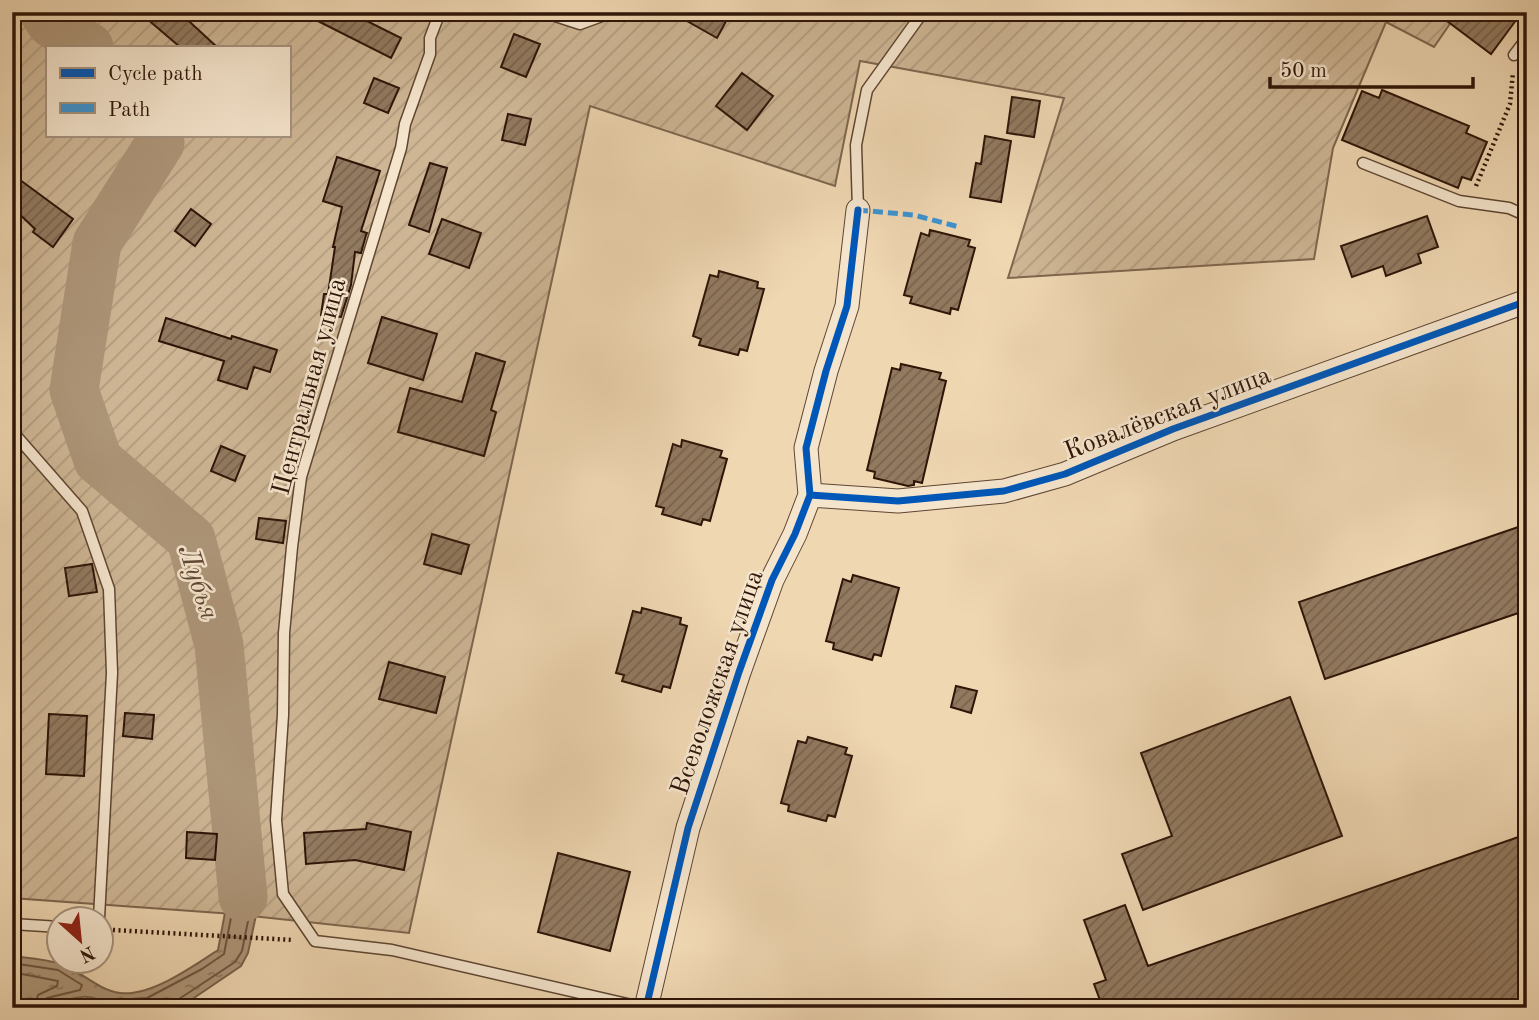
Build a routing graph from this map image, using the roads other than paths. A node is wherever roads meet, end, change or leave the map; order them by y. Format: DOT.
graph roads {
  1 [pos="440,12"];
  2 [pos="543,12"];
  3 [pos="603,12"];
  4 [pos="923,12"];
  5 [pos="1527,38"];
  6 [pos="1514,55"];
  7 [pos="1363,163"];
  8 [pos="858,211"];
  9 [pos="1527,216"];
  10 [pos="1527,301"];
  11 [pos="12,431"];
  12 [pos="810,495"];
  13 [pos="100,904"];
  14 [pos="12,924"];
  15 [pos="46,926"];
  16 [pos="645,1008"];
  1 -- 16 [label="lane, Центральная улица"];
  2 -- 3 [label="lane"];
  4 -- 8 [label="lane, Всеволожская улица"];
  5 -- 6 [label="lane"];
  7 -- 9 [label="lane"];
  8 -- 12 [label="street, Всеволожская улица"];
  10 -- 12 [label="street, Ковалёвская улица"];
  11 -- 13 [label="lane"];
  12 -- 16 [label="street, Всеволожская улица"];
  14 -- 15 [label="lane"];
}
